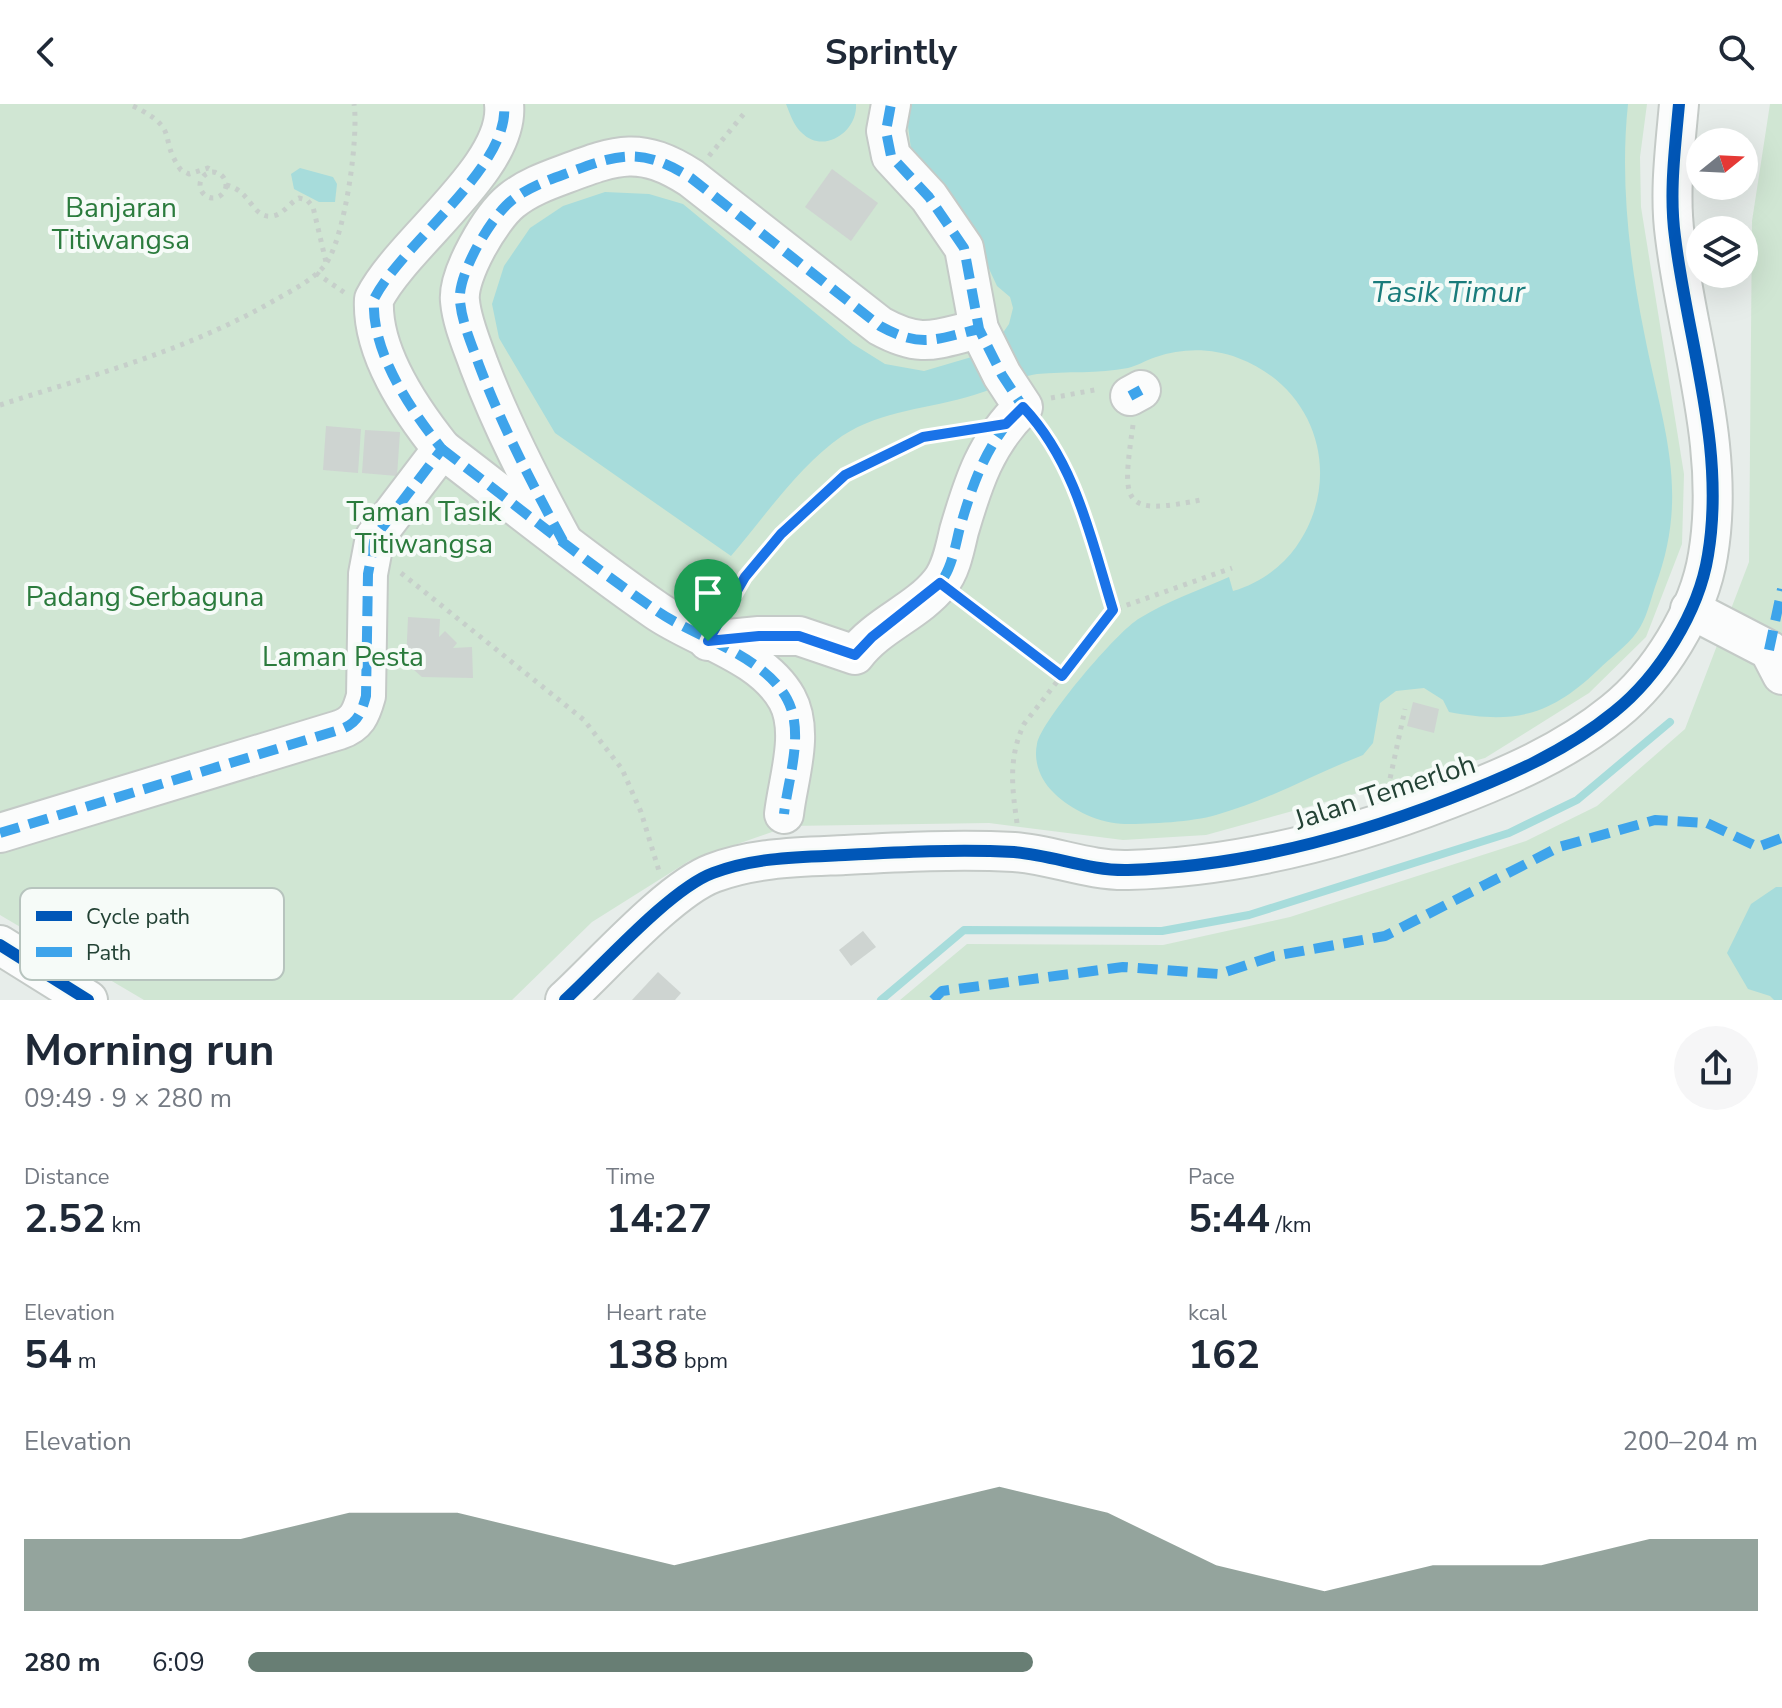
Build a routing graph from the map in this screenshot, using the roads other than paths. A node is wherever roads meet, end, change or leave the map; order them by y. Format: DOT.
graph roads {
  1 [pos="504,104"];
  2 [pos="891,104"];
  3 [pos="1679,104"];
  4 [pos="979,329"];
  5 [pos="442,449"];
  6 [pos="563,541"];
  7 [pos="1685,621"];
  8 [pos="708,641"];
  9 [pos="1781,674"];
  10 [pos="784,814"];
  11 [pos="0,833"];
  12 [pos="0,945"];
  13 [pos="20,958"];
  14 [pos="56,980"];
  15 [pos="88,1000"];
  16 [pos="565,1000"];
  1 -- 5 [label="street"];
  2 -- 4 [label="street"];
  3 -- 7 [label="street, Jalan Temerloh"];
  4 -- 6 [label="street"];
  4 -- 8 [label="street"];
  5 -- 6 [label="street"];
  5 -- 11 [label="street"];
  6 -- 8 [label="street"];
  7 -- 9 [label="street"];
  7 -- 16 [label="street, Jalan Temerloh"];
  8 -- 10 [label="street"];
  12 -- 13 [label="street"];
  14 -- 15 [label="street"];
}
